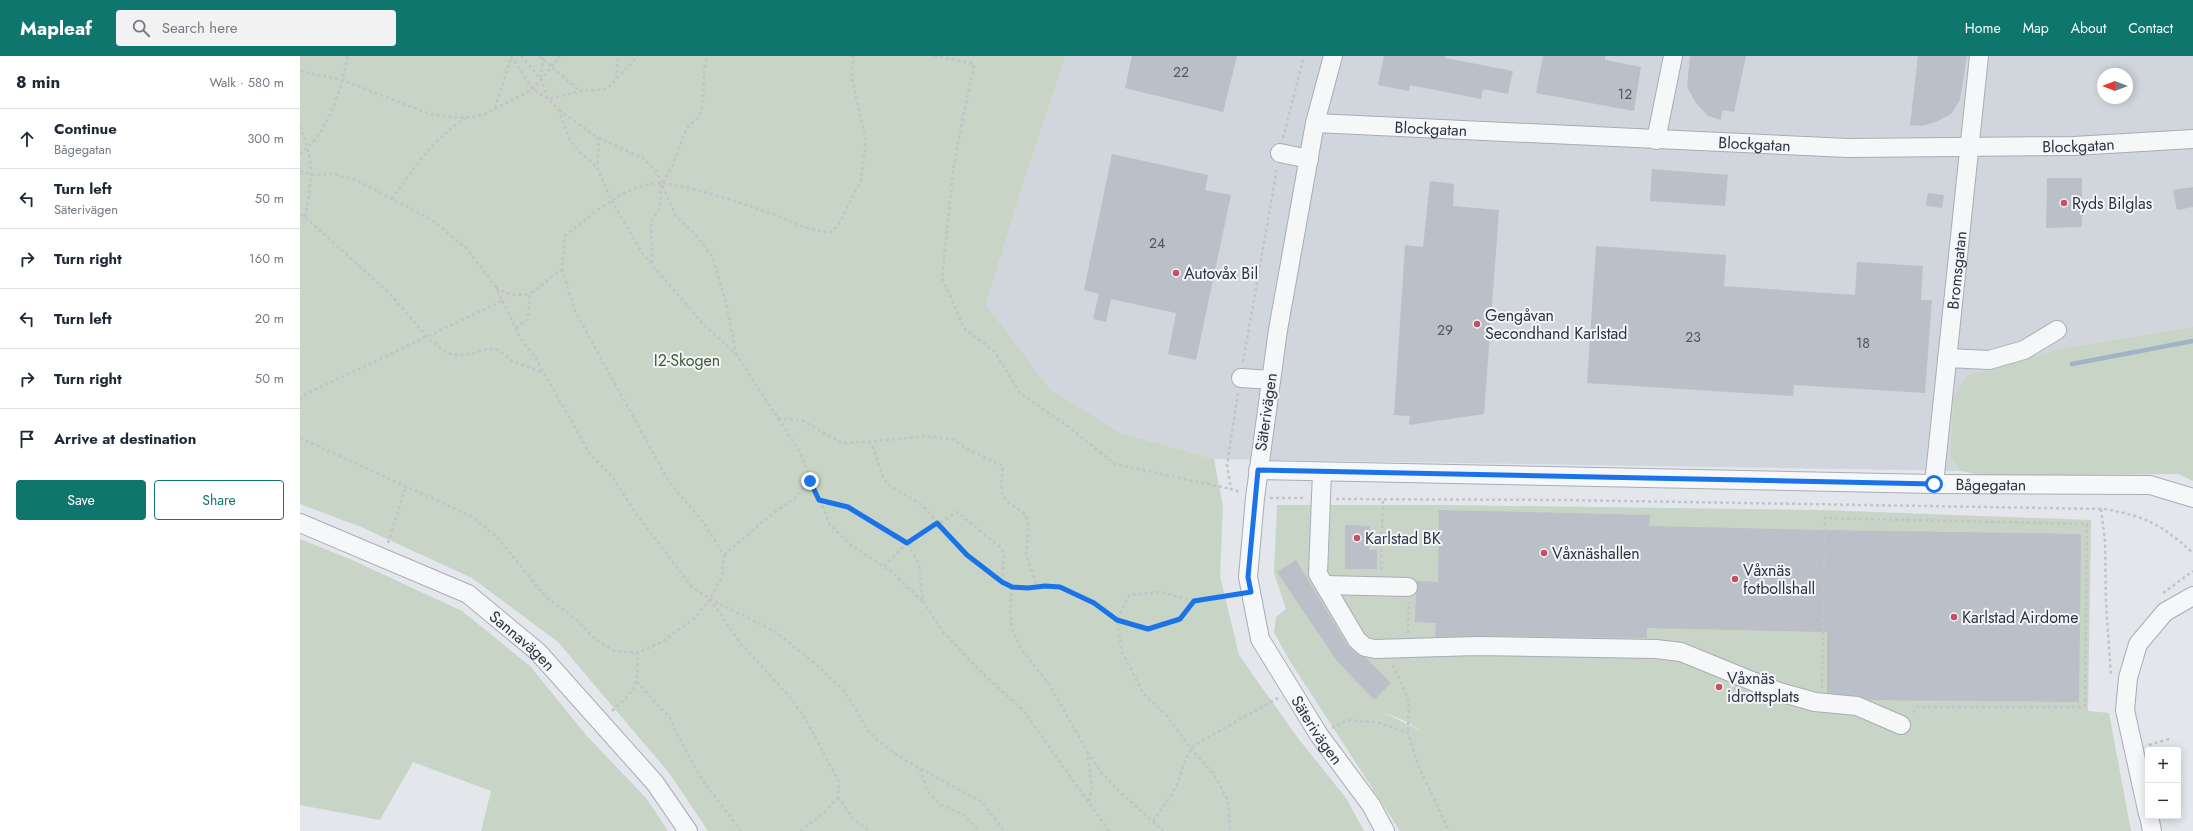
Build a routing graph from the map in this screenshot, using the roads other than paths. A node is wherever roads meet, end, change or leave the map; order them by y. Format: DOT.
graph roads {
  1 [pos="1332,56"];
  2 [pos="1673,56"];
  3 [pos="1979,56"];
  4 [pos="1315,123"];
  5 [pos="2193,139"];
  6 [pos="1656,140"];
  7 [pos="1969,147"];
  8 [pos="1280,152"];
  9 [pos="1309,159"];
  10 [pos="2057,330"];
  11 [pos="1947,358"];
  12 [pos="1241,378"];
  13 [pos="1271,380"];
  14 [pos="1258,470"];
  15 [pos="1322,472"];
  16 [pos="1934,484"];
  17 [pos="2193,498"];
  18 [pos="300,523"];
  19 [pos="1325,585"];
  20 [pos="1408,587"];
  21 [pos="2193,596"];
  22 [pos="1901,725"];
  23 [pos="2145,801"];
  24 [pos="2149,819"];
  25 [pos="688,831"];
  26 [pos="1385,831"];
  27 [pos="2152,831"];
  1 -- 4 [label="street, Säterivägen"];
  2 -- 6 [label="street"];
  3 -- 7 [label="street, Bromsgatan"];
  4 -- 6 [label="street, Blockgatan"];
  4 -- 9 [label="street, Säterivägen"];
  5 -- 7 [label="street, Blockgatan"];
  6 -- 7 [label="street, Blockgatan"];
  7 -- 11 [label="street, Bromsgatan"];
  8 -- 9 [label="street"];
  9 -- 13 [label="street, Säterivägen"];
  10 -- 11 [label="street"];
  11 -- 16 [label="street, Bromsgatan"];
  12 -- 13 [label="street"];
  13 -- 14 [label="street, Säterivägen"];
  14 -- 15 [label="street, Bågegatan"];
  14 -- 26 [label="street, Säterivägen"];
  15 -- 16 [label="street, Bågegatan"];
  15 -- 19 [label="street"];
  16 -- 17 [label="street, Bågegatan"];
  18 -- 25 [label="street, Sannavägen"];
  19 -- 20 [label="street"];
  19 -- 22 [label="street"];
  21 -- 23 [label="street"];
  24 -- 27 [label="street"];
}
